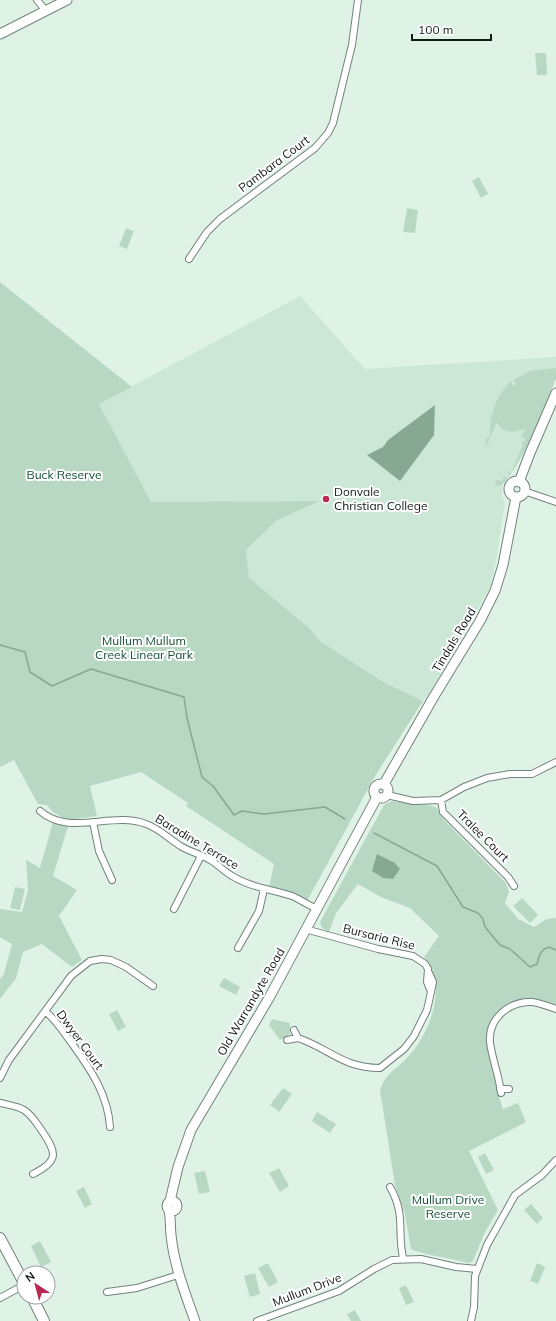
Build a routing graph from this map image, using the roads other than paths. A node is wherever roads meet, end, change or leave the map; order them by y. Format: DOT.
graph roads {
  1 [pos="37,0"];
  2 [pos="67,0"];
  3 [pos="358,0"];
  4 [pos="46,11"];
  5 [pos="0,34"];
  6 [pos="189,259"];
  7 [pos="556,393"];
  8 [pos="519,482"];
  9 [pos="524,491"];
  10 [pos="516,497"];
  11 [pos="556,502"];
  12 [pos="556,762"];
  13 [pos="384,784"];
  14 [pos="387,795"];
  15 [pos="378,797"];
  16 [pos="441,800"];
  17 [pos="40,811"];
  18 [pos="93,822"];
  19 [pos="201,856"];
  20 [pos="112,880"];
  21 [pos="514,886"];
  22 [pos="264,889"];
  23 [pos="316,908"];
  24 [pos="174,909"];
  25 [pos="305,929"];
  26 [pos="238,948"];
  27 [pos="152,986"];
  28 [pos="556,1009"];
  29 [pos="46,1012"];
  30 [pos="294,1030"];
  31 [pos="298,1038"];
  32 [pos="287,1040"];
  33 [pos="0,1078"];
  34 [pos="510,1089"];
  35 [pos="0,1103"];
  36 [pos="110,1127"];
  37 [pos="556,1160"];
  38 [pos="34,1174"];
  39 [pos="390,1187"];
  40 [pos="0,1238"];
  41 [pos="403,1258"];
  42 [pos="16,1269"];
  43 [pos="477,1269"];
  44 [pos="178,1275"];
  45 [pos="16,1289"];
  46 [pos="107,1292"];
  47 [pos="0,1298"];
  48 [pos="36,1305"];
  49 [pos="44,1321"];
  50 [pos="195,1321"];
  51 [pos="257,1321"];
  52 [pos="472,1321"];
  1 -- 4 [label="street"];
  2 -- 4 [label="main road"];
  3 -- 6 [label="street, Pambara Court"];
  4 -- 5 [label="main road"];
  7 -- 8 [label="main road"];
  8 -- 9 [label="main road"];
  8 -- 10 [label="main road"];
  9 -- 10 [label="main road"];
  9 -- 11 [label="street"];
  10 -- 13 [label="main road, Tindals Road"];
  12 -- 16 [label="street"];
  13 -- 14 [label="main road"];
  13 -- 15 [label="main road"];
  14 -- 15 [label="main road"];
  14 -- 16 [label="street"];
  15 -- 23 [label="main road, Old Warrandyte Road"];
  16 -- 21 [label="street, Tralee Court"];
  17 -- 18 [label="street, Baradine Terrace"];
  18 -- 19 [label="street, Baradine Terrace"];
  18 -- 20 [label="street"];
  19 -- 22 [label="street, Baradine Terrace"];
  19 -- 24 [label="street"];
  22 -- 23 [label="street, Baradine Terrace"];
  22 -- 26 [label="street"];
  23 -- 25 [label="main road, Old Warrandyte Road"];
  25 -- 31 [label="street, Bursaria Rise"];
  25 -- 44 [label="main road, Old Warrandyte Road"];
  27 -- 29 [label="street"];
  28 -- 34 [label="street"];
  29 -- 33 [label="street"];
  29 -- 36 [label="street, Dwyer Court"];
  30 -- 31 [label="street"];
  31 -- 32 [label="street"];
  35 -- 38 [label="street"];
  37 -- 43 [label="street"];
  39 -- 41 [label="street"];
  40 -- 42 [label="main road"];
  41 -- 43 [label="street, Mullum Drive"];
  41 -- 51 [label="street, Mullum Drive"];
  43 -- 52 [label="street"];
  44 -- 46 [label="street"];
  44 -- 50 [label="main road, Old Warrandyte Road"];
  45 -- 47 [label="street"];
  48 -- 49 [label="main road"];
}
